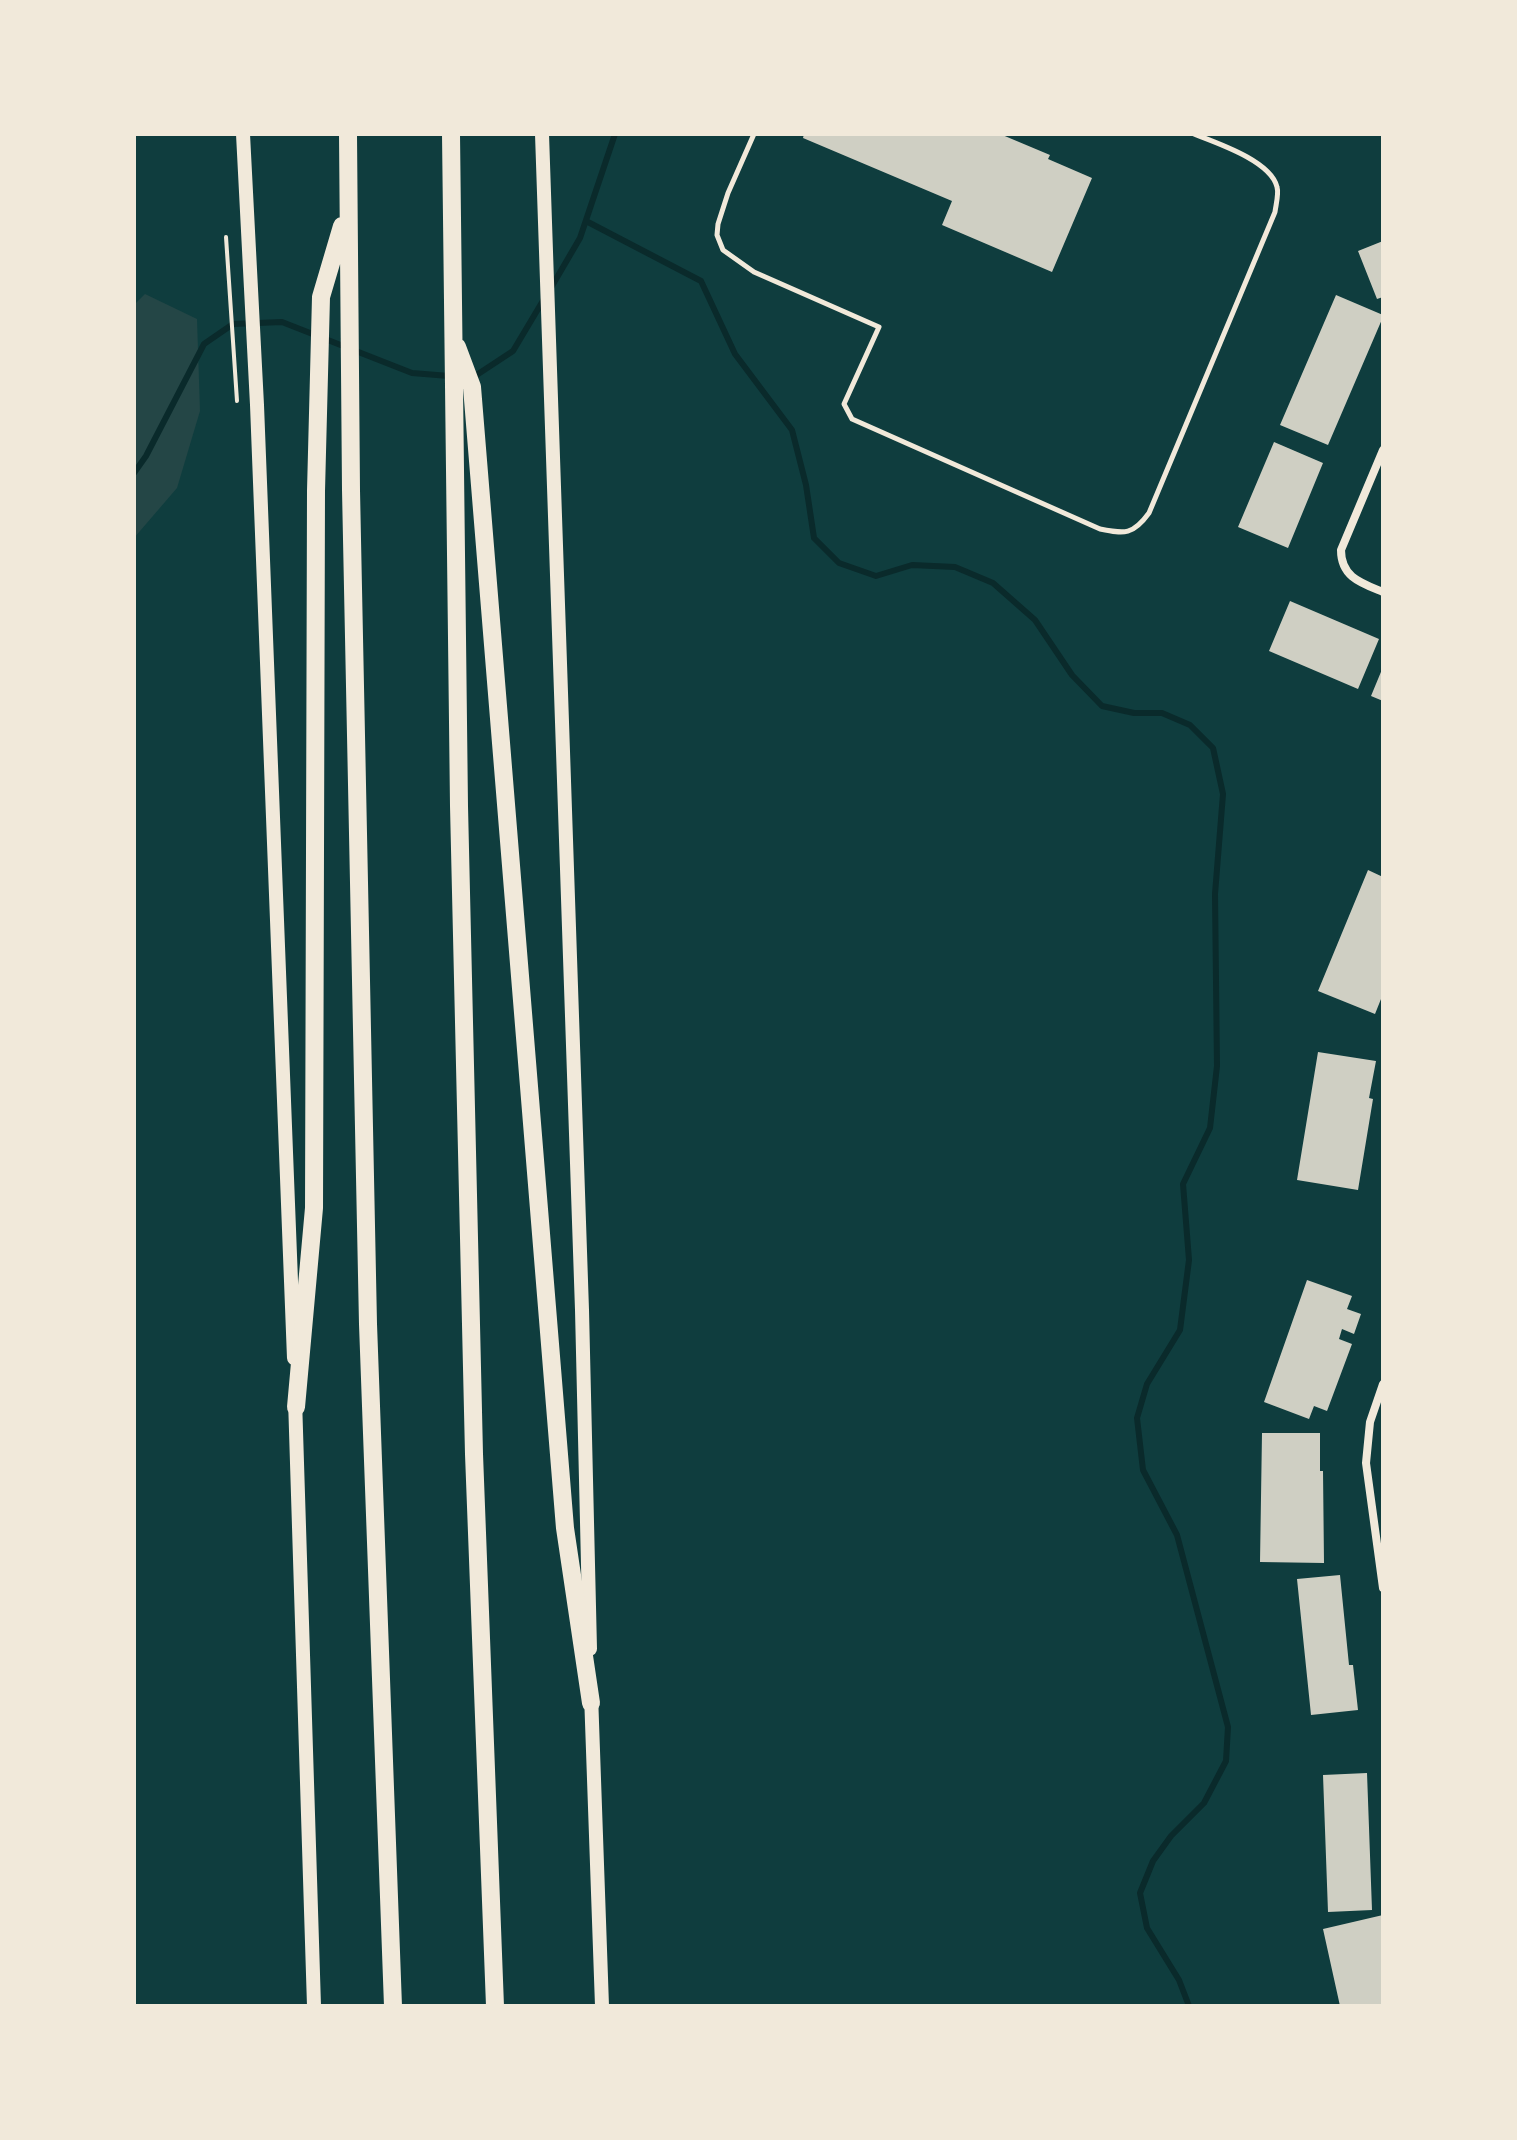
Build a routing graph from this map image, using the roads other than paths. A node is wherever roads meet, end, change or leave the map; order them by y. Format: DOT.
graph roads {
  1 [pos="243,134"];
  2 [pos="348,134"];
  3 [pos="451,134"];
  4 [pos="542,134"];
  5 [pos="754,134"];
  6 [pos="1194,134"];
  7 [pos="1211,137"];
  8 [pos="348,204"];
  9 [pos="452,333"];
  10 [pos="1383,450"];
  11 [pos="1383,592"];
  12 [pos="1383,1384"];
  13 [pos="296,1407"];
  14 [pos="1379,1538"];
  15 [pos="1383,1588"];
  16 [pos="591,1703"];
  17 [pos="314,2006"];
  18 [pos="393,2006"];
  19 [pos="495,2006"];
  20 [pos="602,2006"];
  1 -- 13 [label="main road"];
  2 -- 8 [label="highway"];
  3 -- 9 [label="highway"];
  4 -- 16 [label="main road"];
  5 -- 7 [label="lane"];
  6 -- 7 [label="lane"];
  8 -- 13 [label="highway"];
  8 -- 18 [label="highway"];
  9 -- 16 [label="highway"];
  9 -- 19 [label="highway"];
  10 -- 11 [label="street"];
  12 -- 14 [label="street"];
  13 -- 17 [label="main road"];
  14 -- 15 [label="street"];
  16 -- 20 [label="main road"];
}
